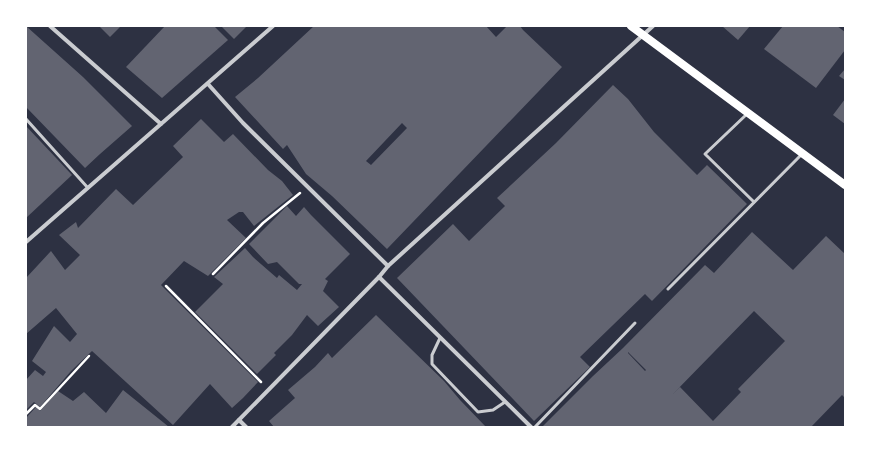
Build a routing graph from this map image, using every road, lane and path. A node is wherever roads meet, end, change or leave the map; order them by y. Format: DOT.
graph roads {
  1 [pos="50,26"];
  2 [pos="273,26"];
  3 [pos="631,26"];
  4 [pos="653,26"];
  5 [pos="643,35"];
  6 [pos="208,84"];
  7 [pos="748,113"];
  8 [pos="26,119"];
  9 [pos="161,124"];
  10 [pos="802,153"];
  11 [pos="845,185"];
  12 [pos="308,187"];
  13 [pos="88,188"];
  14 [pos="754,202"];
  15 [pos="26,242"];
  16 [pos="388,266"];
  17 [pos="213,274"];
  18 [pos="379,278"];
  19 [pos="166,286"];
  20 [pos="668,288"];
  21 [pos="635,324"];
  22 [pos="440,338"];
  23 [pos="89,356"];
  24 [pos="269,389"];
  25 [pos="505,402"];
  26 [pos="26,414"];
  27 [pos="239,420"];
  28 [pos="232,427"];
  29 [pos="246,427"];
  30 [pos="530,427"];
  31 [pos="535,427"];
  1 -- 9 [label="street"];
  2 -- 6 [label="street"];
  3 -- 5 [label="main road"];
  4 -- 5 [label="street"];
  5 -- 7 [label="main road"];
  5 -- 16 [label="street"];
  6 -- 9 [label="street"];
  6 -- 12 [label="street"];
  7 -- 10 [label="main road"];
  7 -- 14 [label="lane"];
  8 -- 13 [label="lane"];
  9 -- 13 [label="street"];
  10 -- 11 [label="main road"];
  10 -- 14 [label="lane"];
  12 -- 16 [label="street"];
  12 -- 17 [label="path"];
  13 -- 15 [label="street"];
  14 -- 20 [label="lane"];
  16 -- 18 [label="street"];
  18 -- 22 [label="street"];
  18 -- 24 [label="street"];
  19 -- 24 [label="path"];
  21 -- 31 [label="lane"];
  22 -- 25 [label="street"];
  22 -- 25 [label="lane"];
  23 -- 26 [label="path"];
  24 -- 27 [label="street"];
  25 -- 30 [label="street"];
  27 -- 28 [label="street"];
  27 -- 29 [label="street"];
}
